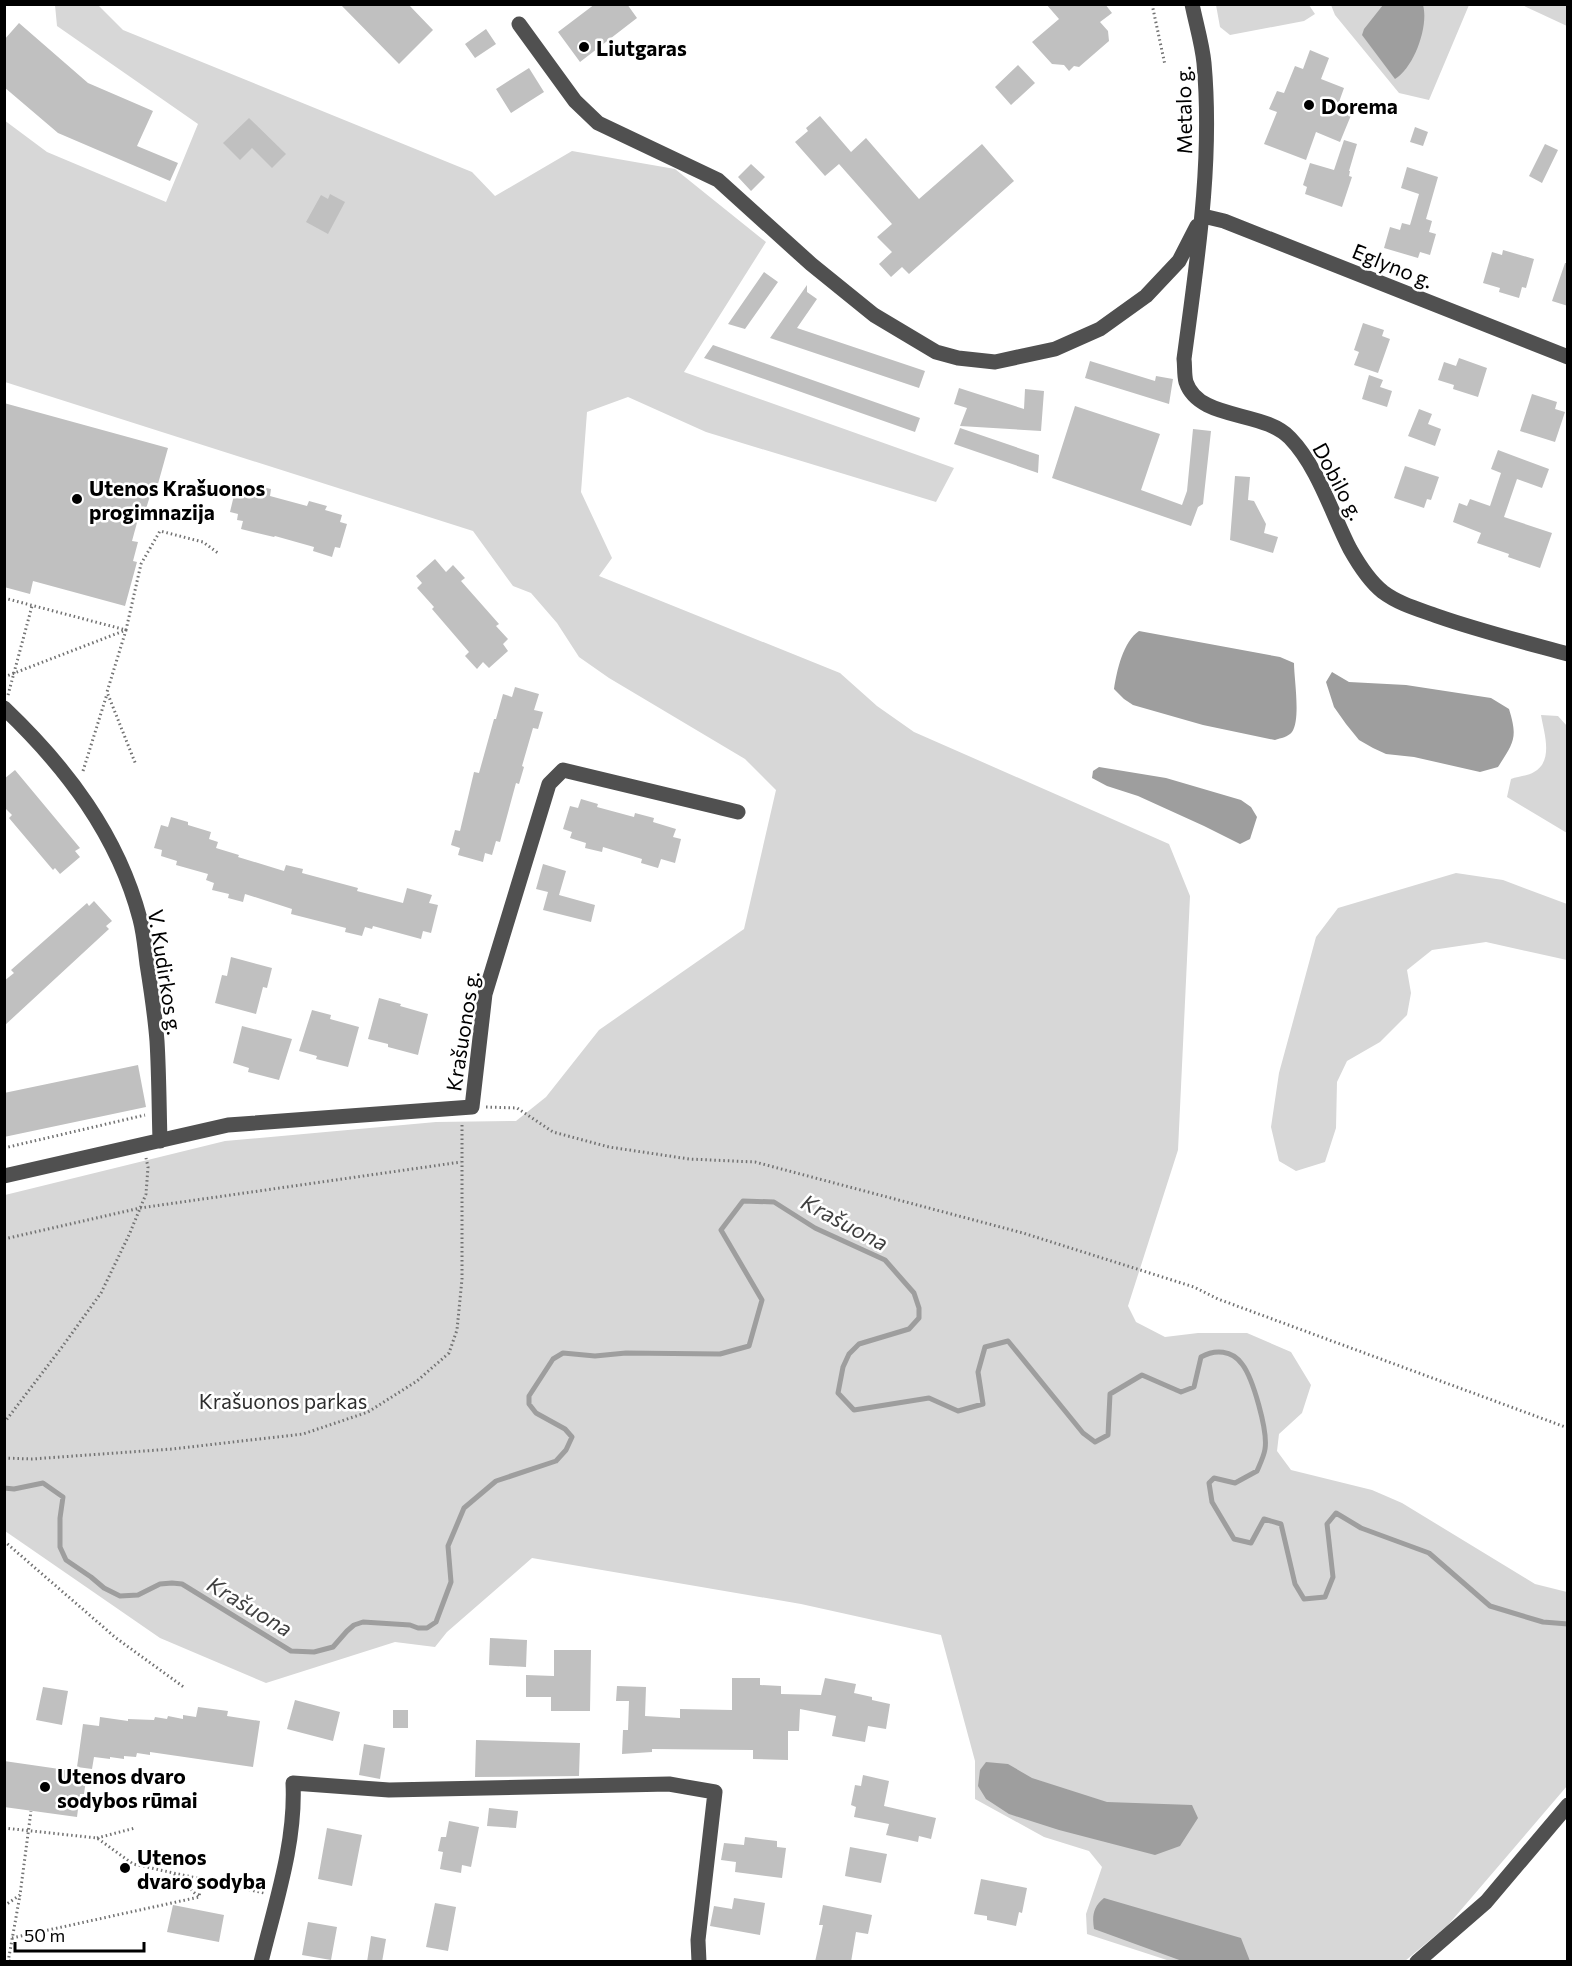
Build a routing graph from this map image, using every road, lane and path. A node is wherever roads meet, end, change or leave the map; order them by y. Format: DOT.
graph roads {
  1 [pos="1152,4"];
  2 [pos="1192,4"];
  3 [pos="519,24"];
  4 [pos="1165,65"];
  5 [pos="1203,216"];
  6 [pos="1568,357"];
  7 [pos="218,553"];
  8 [pos="4,598"];
  9 [pos="32,606"];
  10 [pos="126,630"];
  11 [pos="1568,654"];
  12 [pos="15,673"];
  13 [pos="4,677"];
  14 [pos="107,692"];
  15 [pos="5,708"];
  16 [pos="136,765"];
  17 [pos="78,788"];
  18 [pos="738,812"];
  19 [pos="467,1107"];
  20 [pos="159,1111"];
  21 [pos="160,1141"];
  22 [pos="144,1144"];
  23 [pos="4,1148"];
  24 [pos="461,1162"];
  25 [pos="4,1176"];
  26 [pos="140,1209"];
  27 [pos="4,1239"];
  28 [pos="4,1423"];
  29 [pos="1568,1428"];
  30 [pos="4,1458"];
  31 [pos="4,1541"];
  32 [pos="185,1689"];
  33 [pos="1568,1805"];
  34 [pos="31,1811"];
  35 [pos="4,1828"];
  36 [pos="135,1828"];
  37 [pos="29,1830"];
  38 [pos="97,1839"];
  39 [pos="172,1873"];
  40 [pos="202,1879"];
  41 [pos="20,1895"];
  42 [pos="277,1896"];
  43 [pos="199,1898"];
  44 [pos="4,1906"];
  45 [pos="12,1938"];
  46 [pos="8,1961"];
  47 [pos="18,1962"];
  48 [pos="261,1962"];
  49 [pos="699,1962"];
  50 [pos="1417,1962"];
  1 -- 4 [label="path"];
  2 -- 5 [label="street, Metalo g."];
  3 -- 5 [label="street"];
  5 -- 6 [label="street, Eglyno g."];
  5 -- 11 [label="street, Dobilo g."];
  7 -- 10 [label="path"];
  8 -- 9 [label="path"];
  9 -- 10 [label="path"];
  9 -- 12 [label="path"];
  10 -- 12 [label="path"];
  10 -- 14 [label="path"];
  12 -- 13 [label="path"];
  12 -- 15 [label="path"];
  14 -- 16 [label="path"];
  14 -- 17 [label="path"];
  15 -- 17 [label="street, V. Kudirkos g."];
  17 -- 20 [label="street, V. Kudirkos g."];
  18 -- 19 [label="street, Krašuonos g."];
  19 -- 21 [label="street, Krašuonos g."];
  19 -- 24 [label="path"];
  19 -- 29 [label="path"];
  20 -- 21 [label="street, V. Kudirkos g."];
  20 -- 23 [label="path"];
  21 -- 22 [label="street, Krašuonos g."];
  22 -- 25 [label="street, Krašuonos g."];
  22 -- 26 [label="path"];
  24 -- 26 [label="path"];
  24 -- 30 [label="path"];
  26 -- 27 [label="path"];
  26 -- 28 [label="path"];
  31 -- 32 [label="path"];
  33 -- 50 [label="street"];
  34 -- 37 [label="path"];
  35 -- 37 [label="path"];
  36 -- 38 [label="path"];
  37 -- 38 [label="path"];
  37 -- 41 [label="path"];
  38 -- 39 [label="path"];
  39 -- 40 [label="path"];
  39 -- 43 [label="path"];
  40 -- 42 [label="path"];
  40 -- 43 [label="path"];
  41 -- 44 [label="path"];
  41 -- 45 [label="path"];
  42 -- 48 [label="street"];
  42 -- 49 [label="street"];
  43 -- 45 [label="path"];
  45 -- 46 [label="path"];
  46 -- 47 [label="path"];
}
